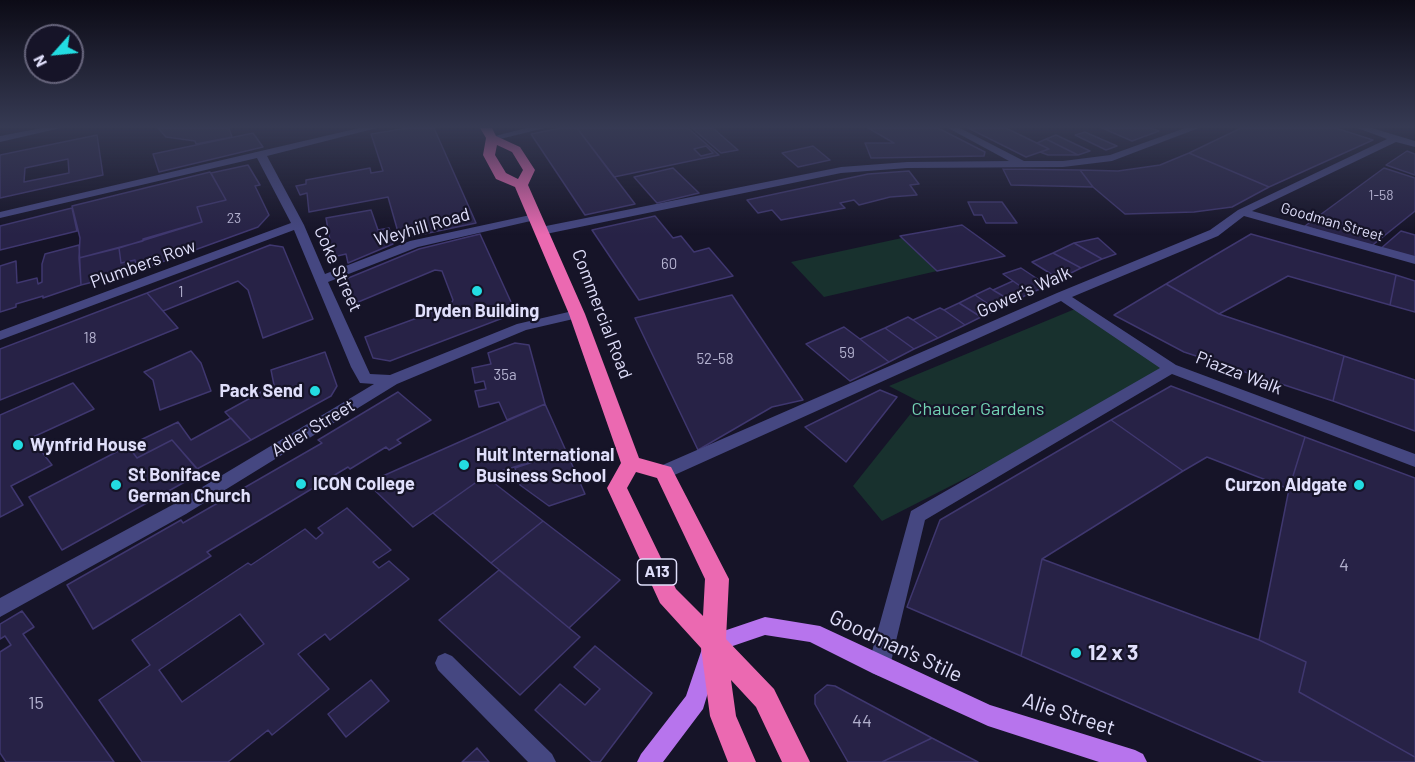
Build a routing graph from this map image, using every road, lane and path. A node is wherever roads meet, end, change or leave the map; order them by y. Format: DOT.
graph roads {
  1 [pos="216,164"];
  2 [pos="266,164"];
  3 [pos="494,164"];
  4 [pos="525,164"];
  5 [pos="1020,164"];
  6 [pos="1067,164"];
  7 [pos="1343,164"];
  8 [pos="520,185"];
  9 [pos="1242,212"];
  10 [pos="0,215"];
  11 [pos="538,224"];
  12 [pos="298,225"];
  13 [pos="1415,260"];
  14 [pos="321,280"];
  15 [pos="1062,296"];
  16 [pos="578,314"];
  17 [pos="0,336"];
  18 [pos="1171,368"];
  19 [pos="392,380"];
  20 [pos="1415,461"];
  21 [pos="632,463"];
  22 [pos="664,472"];
  23 [pos="0,608"];
  24 [pos="713,644"];
  25 [pos="445,663"];
  26 [pos="879,666"];
  27 [pos="988,715"];
  28 [pos="544,762"];
  29 [pos="649,762"];
  30 [pos="742,762"];
  31 [pos="796,762"];
  32 [pos="1134,762"];
  1 -- 10 [label="street"];
  2 -- 12 [label="street, Coke Street"];
  3 -- 8 [label="highway, Commercial Road"];
  4 -- 8 [label="highway"];
  5 -- 6 [label="street, Weyhill Road"];
  5 -- 11 [label="street, Weyhill Road"];
  7 -- 9 [label="street, Gower's Walk"];
  8 -- 11 [label="highway, Commercial Road"];
  9 -- 13 [label="street, Goodman Street"];
  9 -- 15 [label="street, Gower's Walk"];
  11 -- 14 [label="street, Weyhill Road"];
  11 -- 16 [label="highway, Commercial Road"];
  12 -- 14 [label="street, Coke Street"];
  12 -- 17 [label="street, Plumbers Row"];
  14 -- 19 [label="street, Coke Street"];
  15 -- 18 [label="street, Piazza Walk"];
  15 -- 22 [label="street, Gower's Walk"];
  16 -- 19 [label="street, Adler Street"];
  16 -- 21 [label="highway, Commercial Road"];
  18 -- 20 [label="street, Piazza Walk"];
  18 -- 26 [label="street"];
  19 -- 23 [label="street, Adler Street"];
  21 -- 22 [label="highway"];
  21 -- 24 [label="highway, A13"];
  22 -- 24 [label="highway"];
  24 -- 26 [label="main road, Goodman's Stile"];
  24 -- 29 [label="main road"];
  24 -- 30 [label="highway"];
  24 -- 31 [label="highway, A13"];
  25 -- 28 [label="street"];
  26 -- 27 [label="main road, Goodman's Stile"];
  27 -- 32 [label="main road, Alie Street"];
}
